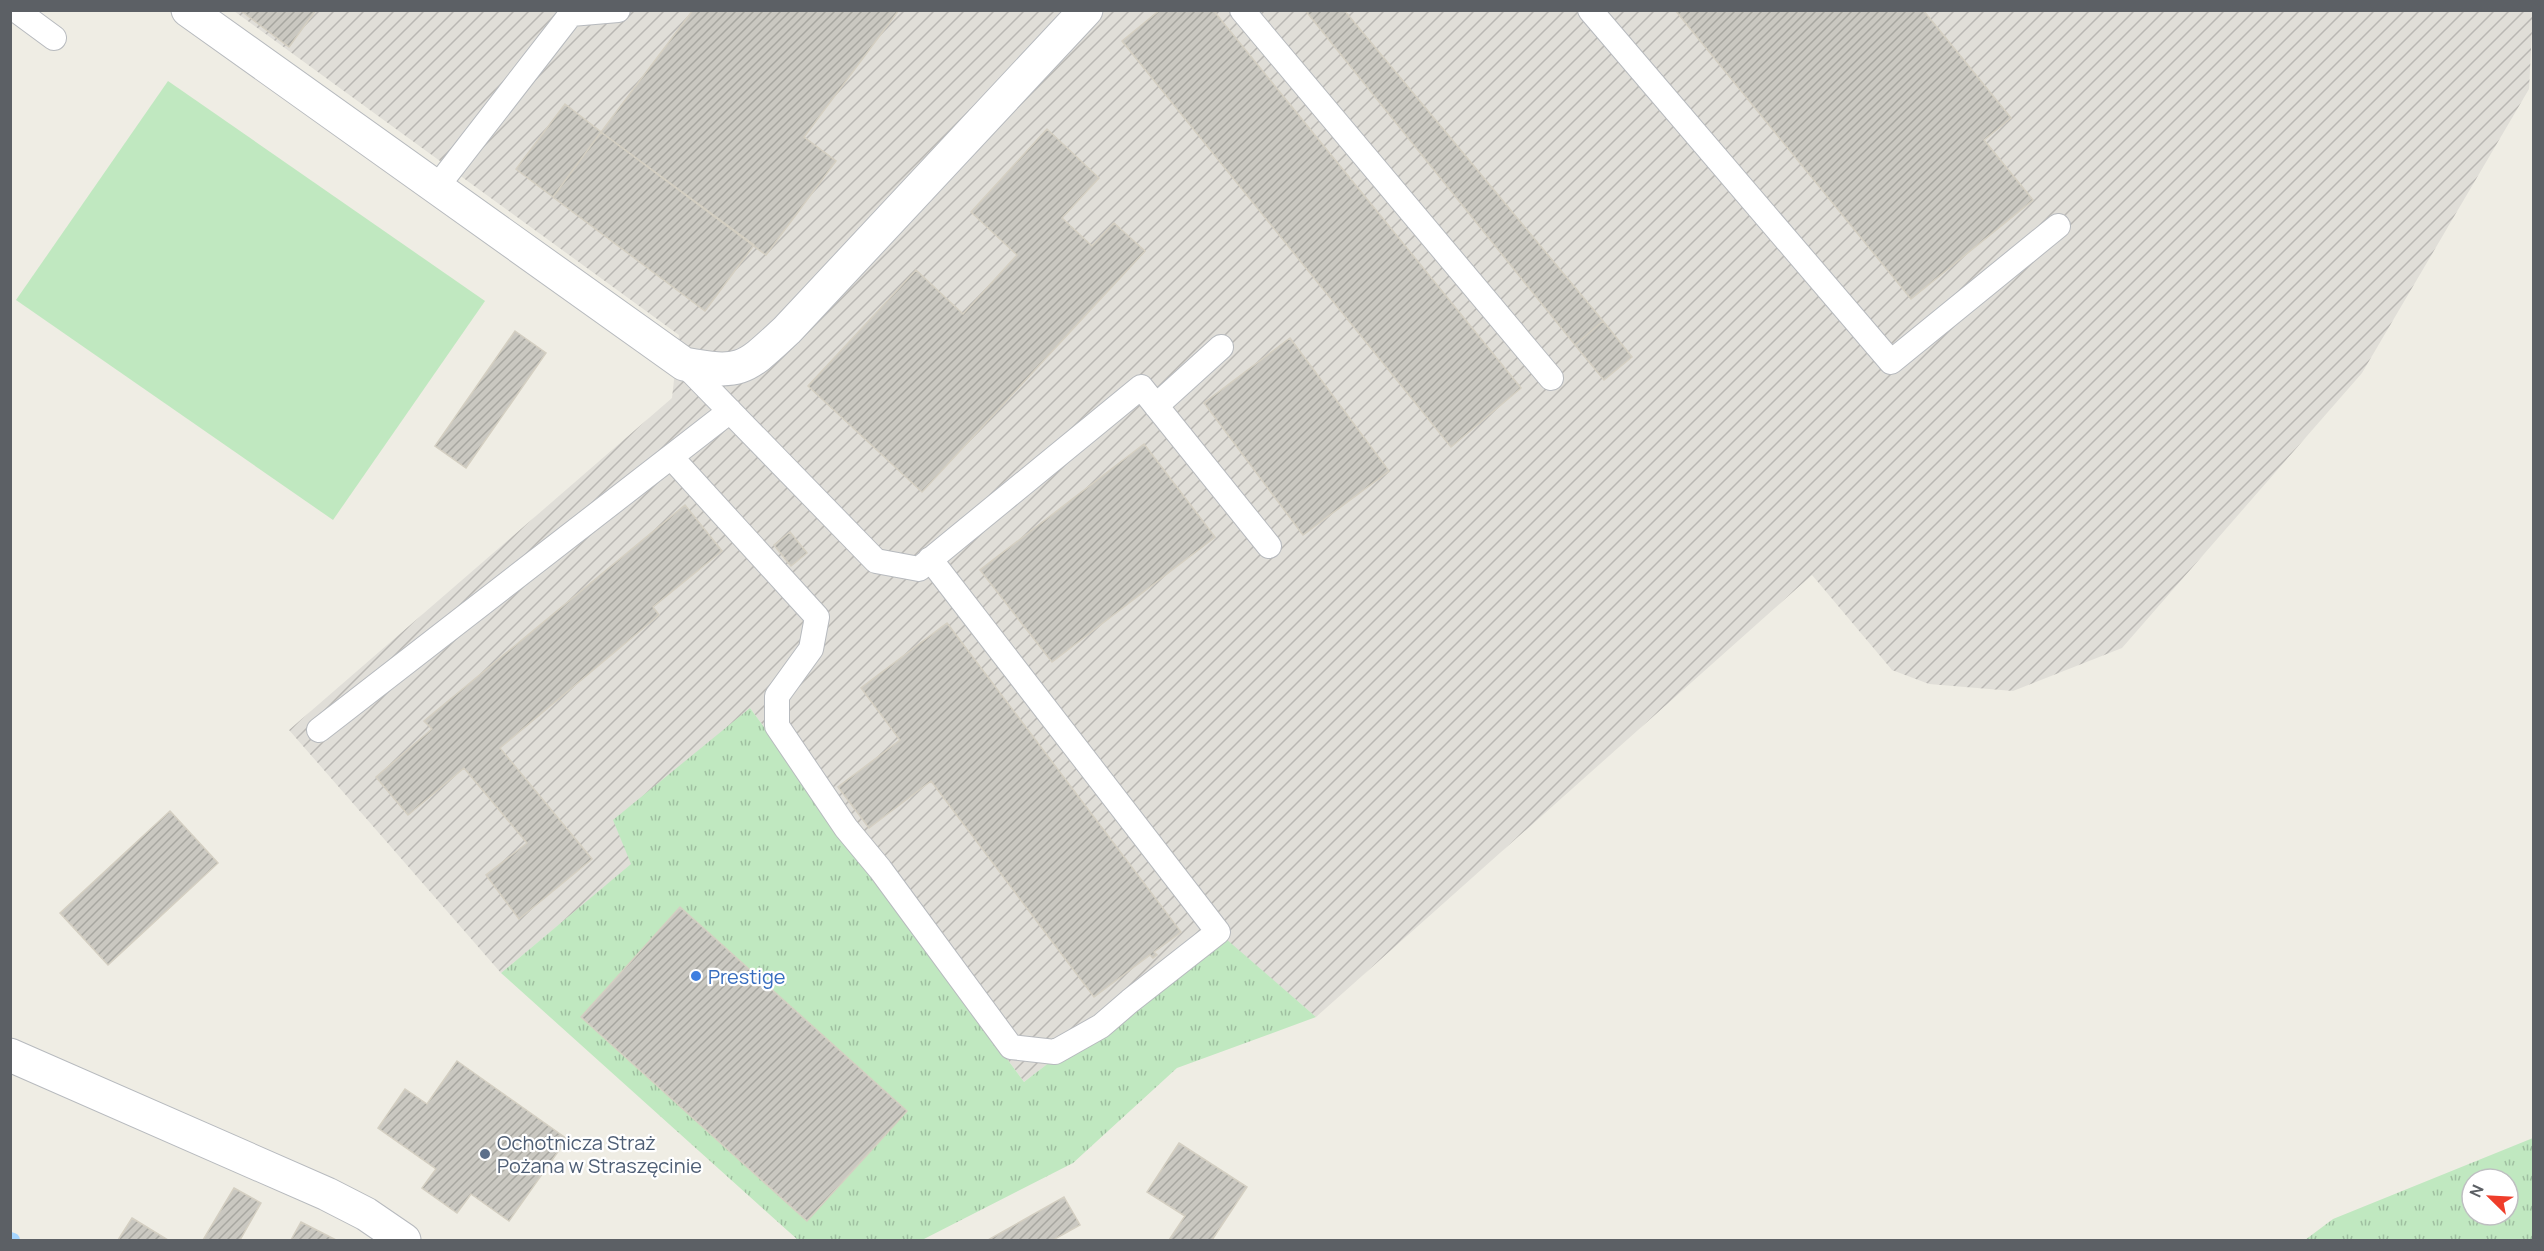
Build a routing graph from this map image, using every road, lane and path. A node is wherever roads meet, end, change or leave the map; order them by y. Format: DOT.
graph roads {
  1 [pos="16,10"];
  2 [pos="188,10"];
  3 [pos="618,10"];
  4 [pos="1086,10"];
  5 [pos="1242,10"];
  6 [pos="1590,10"];
  7 [pos="54,38"];
  8 [pos="436,188"];
  9 [pos="2058,226"];
  10 [pos="1221,347"];
  11 [pos="684,364"];
  12 [pos="1551,378"];
  13 [pos="1156,406"];
  14 [pos="730,411"];
  15 [pos="671,457"];
  16 [pos="1269,546"];
  17 [pos="930,559"];
  18 [pos="319,730"];
  19 [pos="10,1054"];
  20 [pos="404,1240"];
  1 -- 7 [label="lane"];
  2 -- 8 [label="street"];
  3 -- 8 [label="lane"];
  4 -- 11 [label="street"];
  5 -- 12 [label="lane"];
  6 -- 9 [label="lane"];
  8 -- 11 [label="street"];
  10 -- 13 [label="lane"];
  11 -- 14 [label="lane"];
  13 -- 16 [label="lane"];
  13 -- 17 [label="lane"];
  14 -- 15 [label="lane"];
  14 -- 17 [label="lane"];
  15 -- 17 [label="lane"];
  15 -- 18 [label="lane"];
  19 -- 20 [label="street"];
}
